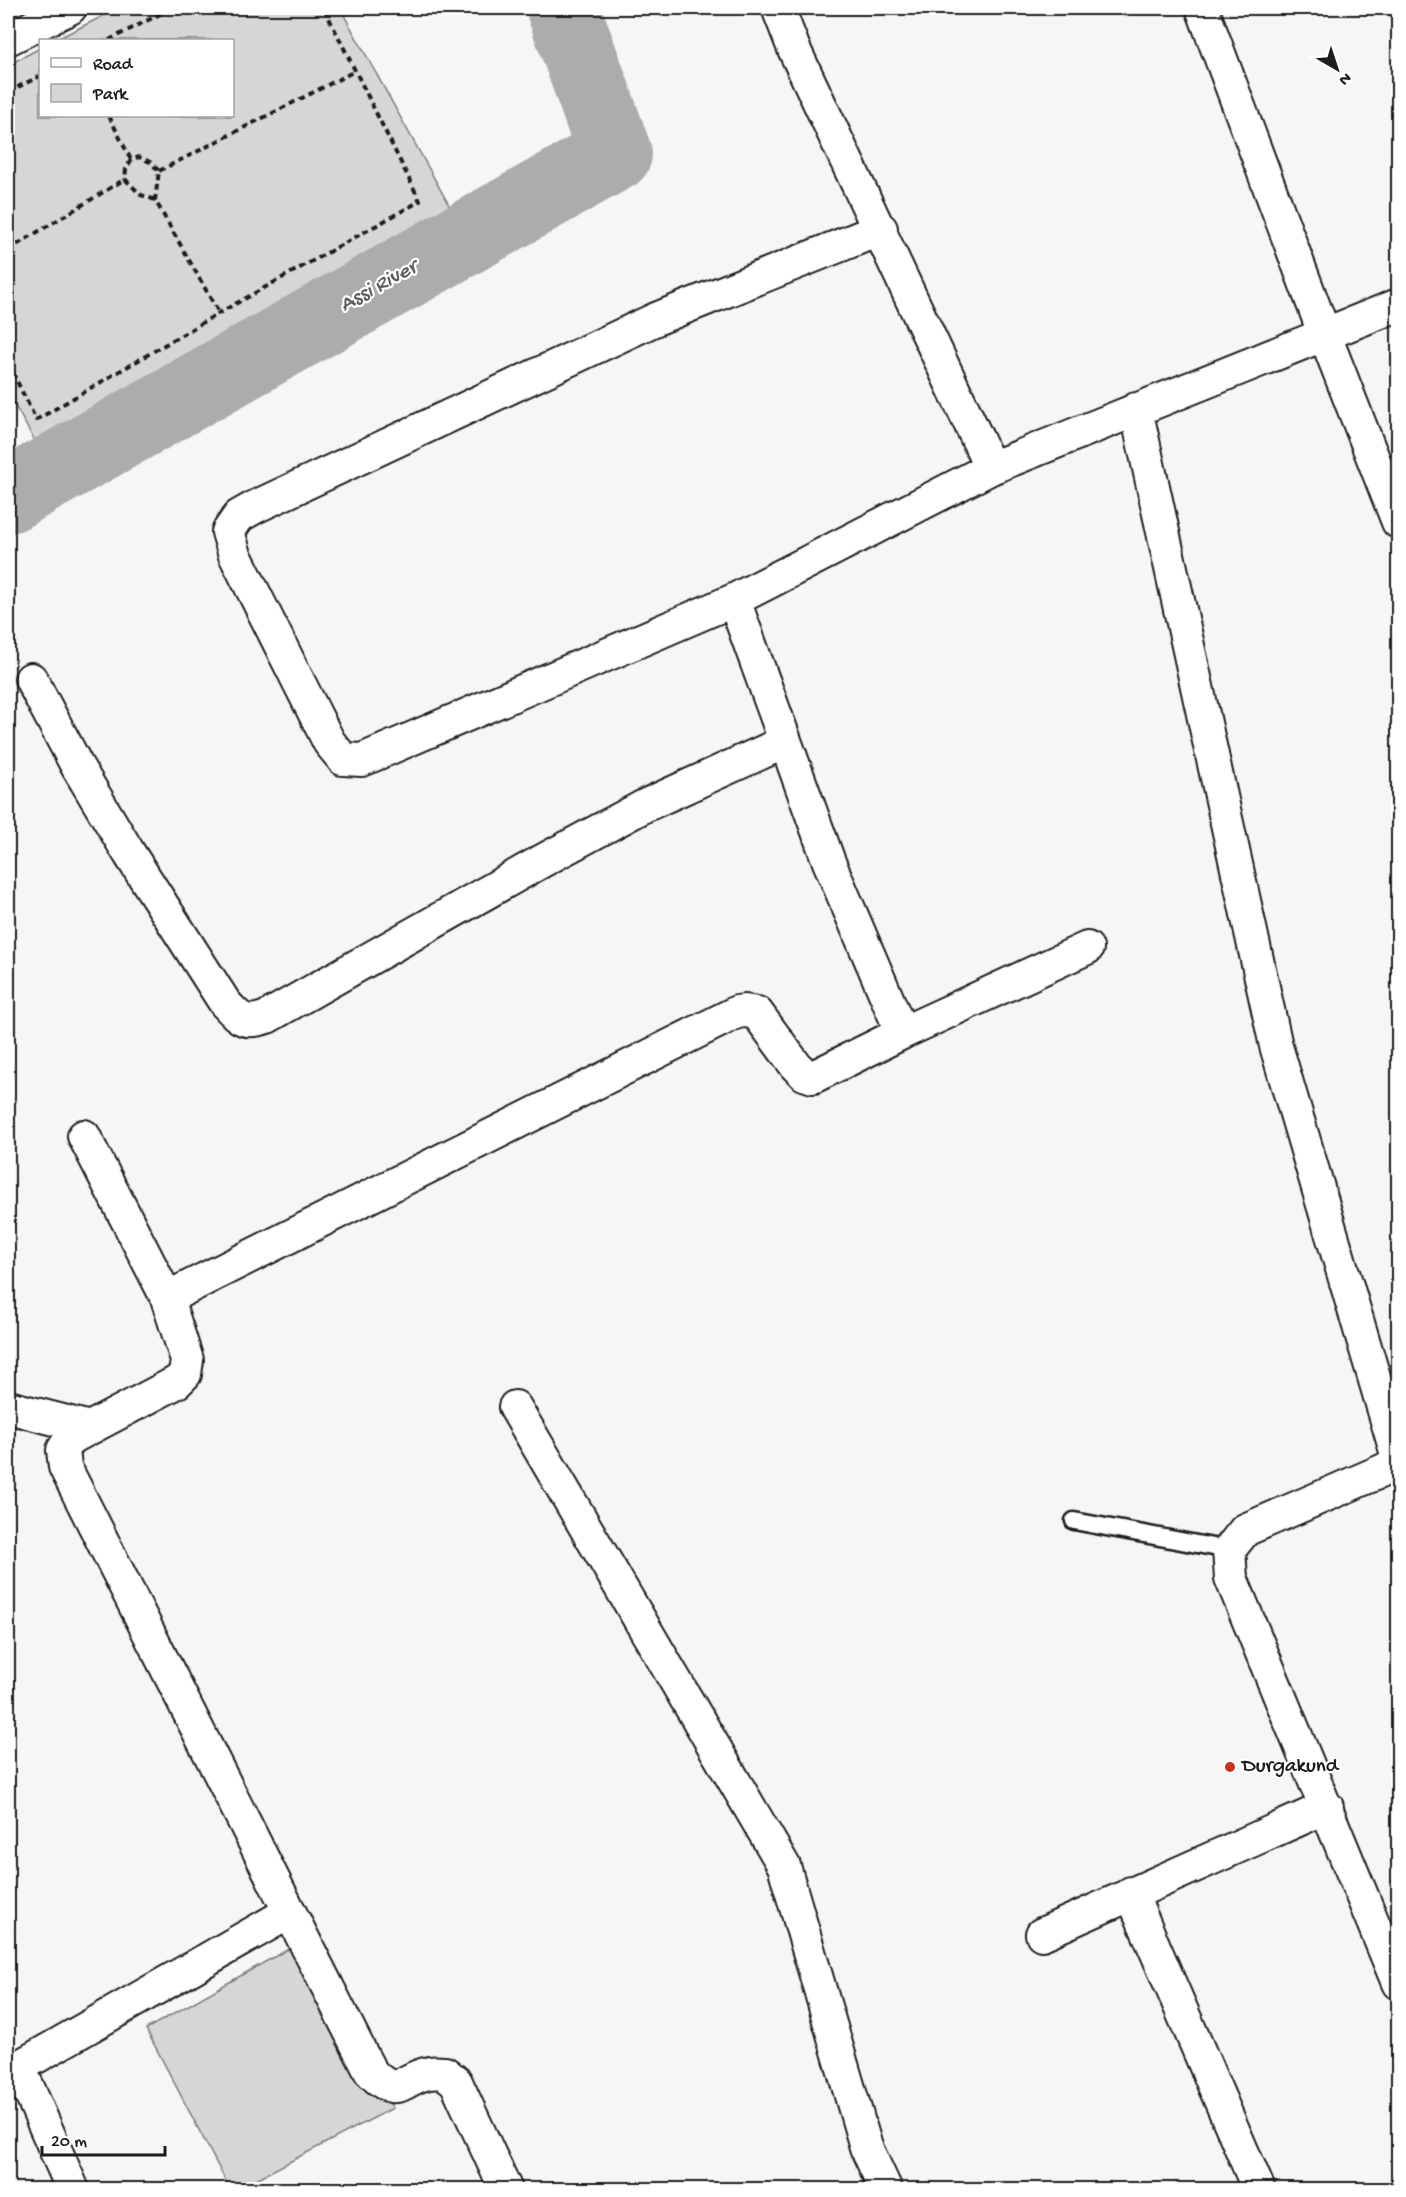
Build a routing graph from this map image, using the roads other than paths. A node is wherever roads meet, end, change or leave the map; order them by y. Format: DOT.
graph roads {
  1 [pos="70,8"];
  2 [pos="778,8"];
  3 [pos="1202,8"];
  4 [pos="8,39"];
  5 [pos="881,229"];
  6 [pos="1398,305"];
  7 [pos="1324,333"];
  8 [pos="1136,409"];
  9 [pos="991,468"];
  10 [pos="1398,522"];
  11 [pos="734,600"];
  12 [pos="31,679"];
  13 [pos="785,742"];
  14 [pos="1087,948"];
  15 [pos="902,1033"];
  16 [pos="84,1136"];
  17 [pos="167,1298"];
  18 [pos="8,1407"];
  19 [pos="515,1407"];
  20 [pos="90,1428"];
  21 [pos="1398,1458"];
  22 [pos="1398,1464"];
  23 [pos="1074,1521"];
  24 [pos="1229,1550"];
  25 [pos="1327,1807"];
  26 [pos="1131,1893"];
  27 [pos="290,1912"];
  28 [pos="1042,1934"];
  29 [pos="1398,1983"];
  30 [pos="13,2070"];
  31 [pos="73,2190"];
  32 [pos="506,2190"];
  33 [pos="886,2190"];
  34 [pos="1259,2190"];
  1 -- 4 [label="street"];
  2 -- 5 [label="street"];
  3 -- 7 [label="street"];
  5 -- 9 [label="street"];
  5 -- 11 [label="street"];
  6 -- 7 [label="street"];
  7 -- 8 [label="street"];
  7 -- 10 [label="street"];
  8 -- 9 [label="street"];
  8 -- 21 [label="street"];
  9 -- 11 [label="street"];
  11 -- 13 [label="street"];
  12 -- 13 [label="street"];
  13 -- 15 [label="street"];
  14 -- 15 [label="street"];
  15 -- 17 [label="street"];
  16 -- 17 [label="street"];
  17 -- 20 [label="street"];
  18 -- 20 [label="street"];
  19 -- 33 [label="street"];
  20 -- 27 [label="street"];
  22 -- 24 [label="street"];
  23 -- 24 [label="lane"];
  24 -- 25 [label="street"];
  25 -- 26 [label="street"];
  25 -- 29 [label="street"];
  26 -- 28 [label="street"];
  26 -- 34 [label="street"];
  27 -- 30 [label="street"];
  27 -- 32 [label="street"];
  30 -- 31 [label="street"];
}
